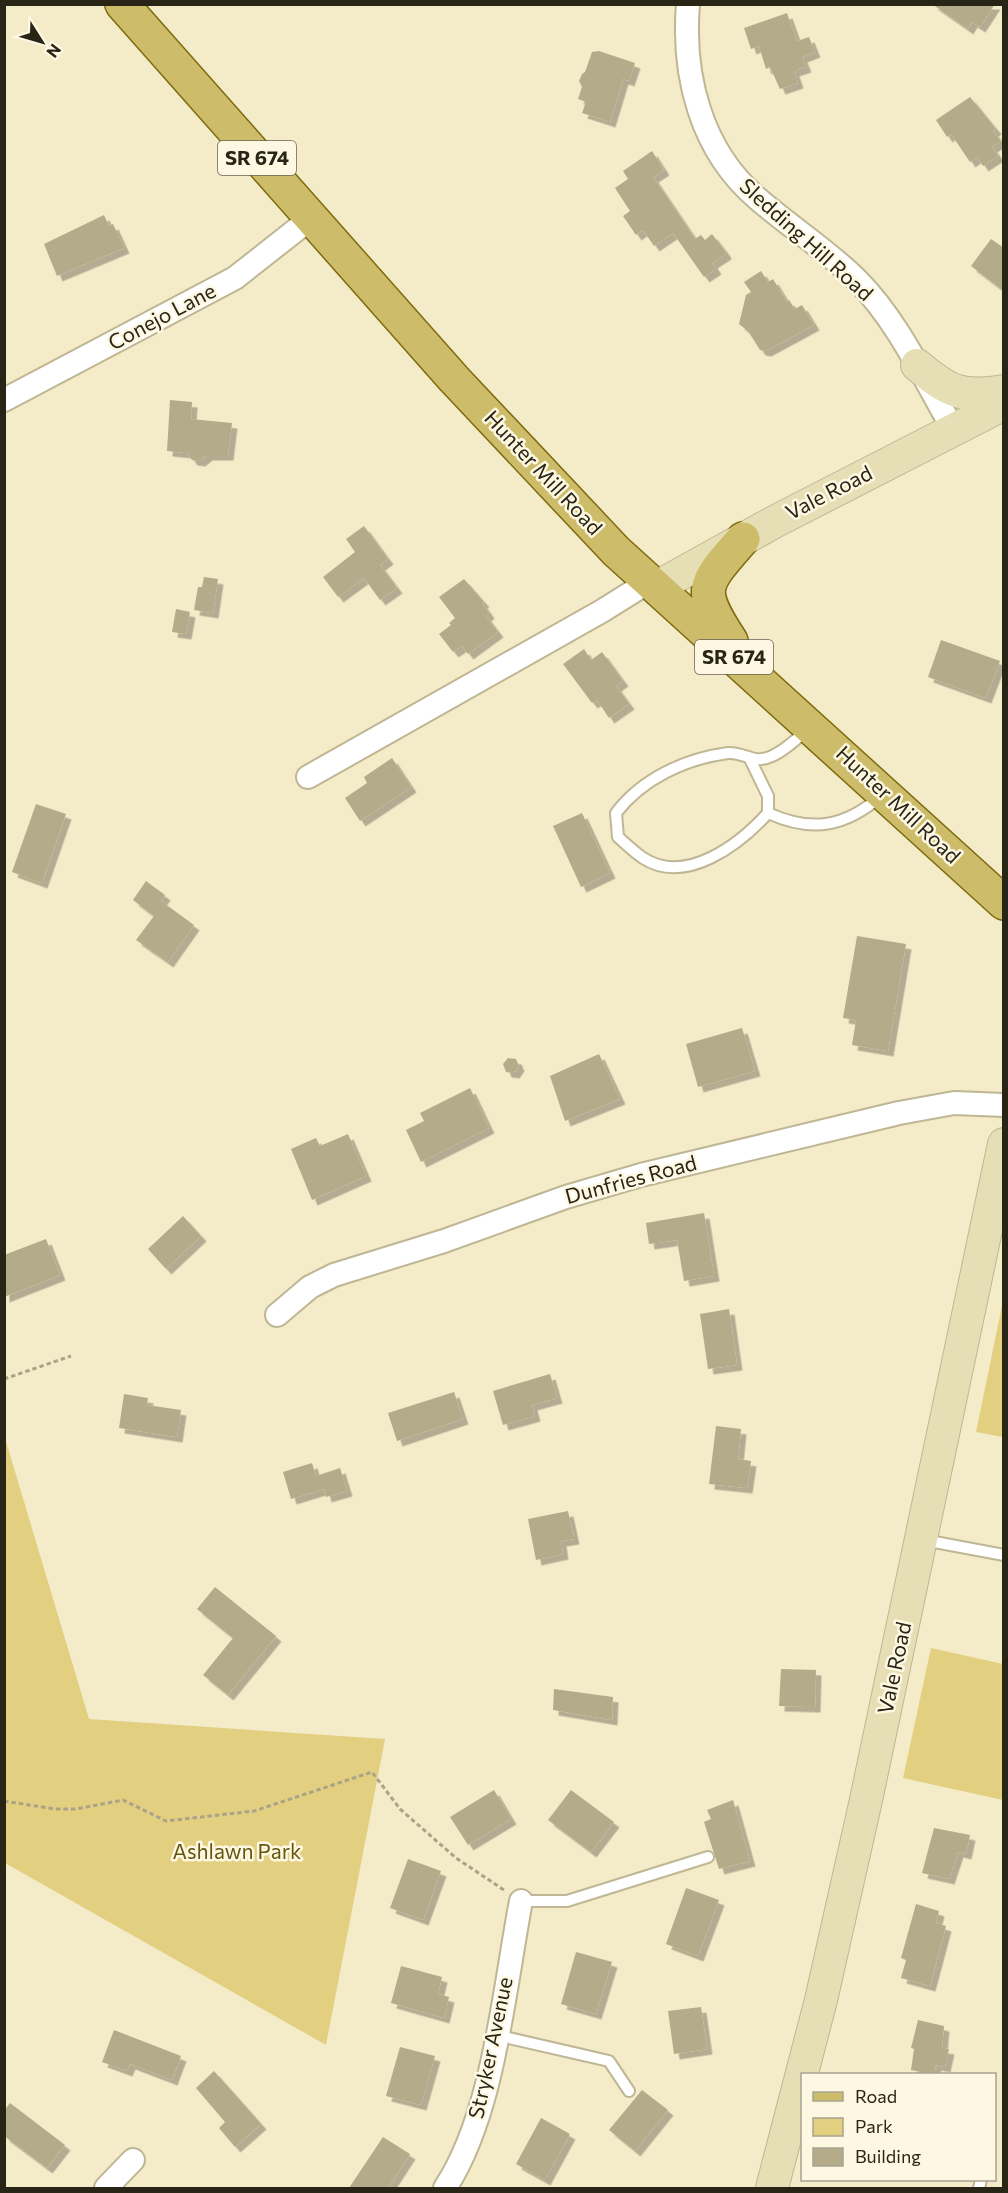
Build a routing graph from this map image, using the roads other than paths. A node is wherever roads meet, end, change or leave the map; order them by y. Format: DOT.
graph roads {
  1 [pos="122,4"];
  2 [pos="688,4"];
  3 [pos="310,219"];
  4 [pos="917,366"];
  5 [pos="1004,391"];
  6 [pos="4,400"];
  7 [pos="1004,404"];
  8 [pos="953,429"];
  9 [pos="743,539"];
  10 [pos="654,584"];
  11 [pos="754,675"];
  12 [pos="812,726"];
  13 [pos="749,757"];
  14 [pos="308,777"];
  15 [pos="884,794"];
  16 [pos="768,813"];
  17 [pos="1004,903"];
  18 [pos="1004,1105"];
  19 [pos="1004,1144"];
  20 [pos="277,1316"];
  21 [pos="922,1540"];
  22 [pos="1004,1555"];
  23 [pos="708,1857"];
  24 [pos="521,1901"];
  25 [pos="496,2035"];
  26 [pos="802,2073"];
  27 [pos="801,2077"];
  28 [pos="628,2091"];
  29 [pos="134,2160"];
  30 [pos="106,2188"];
  31 [pos="445,2188"];
  32 [pos="772,2188"];
  1 -- 3 [label="main road, Hunter Mill Road / SR 674"];
  2 -- 4 [label="street, Sledding Hill Road"];
  3 -- 6 [label="street, Conejo Lane"];
  3 -- 10 [label="main road, Hunter Mill Road / SR 674"];
  4 -- 5 [label="main road"];
  4 -- 8 [label="street, Sledding Hill Road"];
  7 -- 8 [label="main road, Vale Road"];
  8 -- 9 [label="main road, Vale Road"];
  9 -- 10 [label="main road, Vale Road"];
  9 -- 11 [label="main road"];
  10 -- 11 [label="main road, Hunter Mill Road / SR 674"];
  10 -- 14 [label="street"];
  11 -- 12 [label="main road, Hunter Mill Road / SR 674"];
  12 -- 13 [label="lane"];
  12 -- 15 [label="main road, Hunter Mill Road / SR 674"];
  13 -- 16 [label="lane"];
  13 -- 16 [label="lane"];
  15 -- 16 [label="lane"];
  15 -- 17 [label="main road, Hunter Mill Road / SR 674"];
  18 -- 20 [label="street, Dunfries Road"];
  19 -- 21 [label="main road, Vale Road"];
  21 -- 22 [label="lane"];
  21 -- 26 [label="main road, Vale Road"];
  23 -- 24 [label="lane"];
  24 -- 25 [label="street, Stryker Avenue"];
  25 -- 28 [label="lane"];
  25 -- 31 [label="street, Stryker Avenue"];
  27 -- 32 [label="main road, Vale Road"];
  29 -- 30 [label="street"];
}
